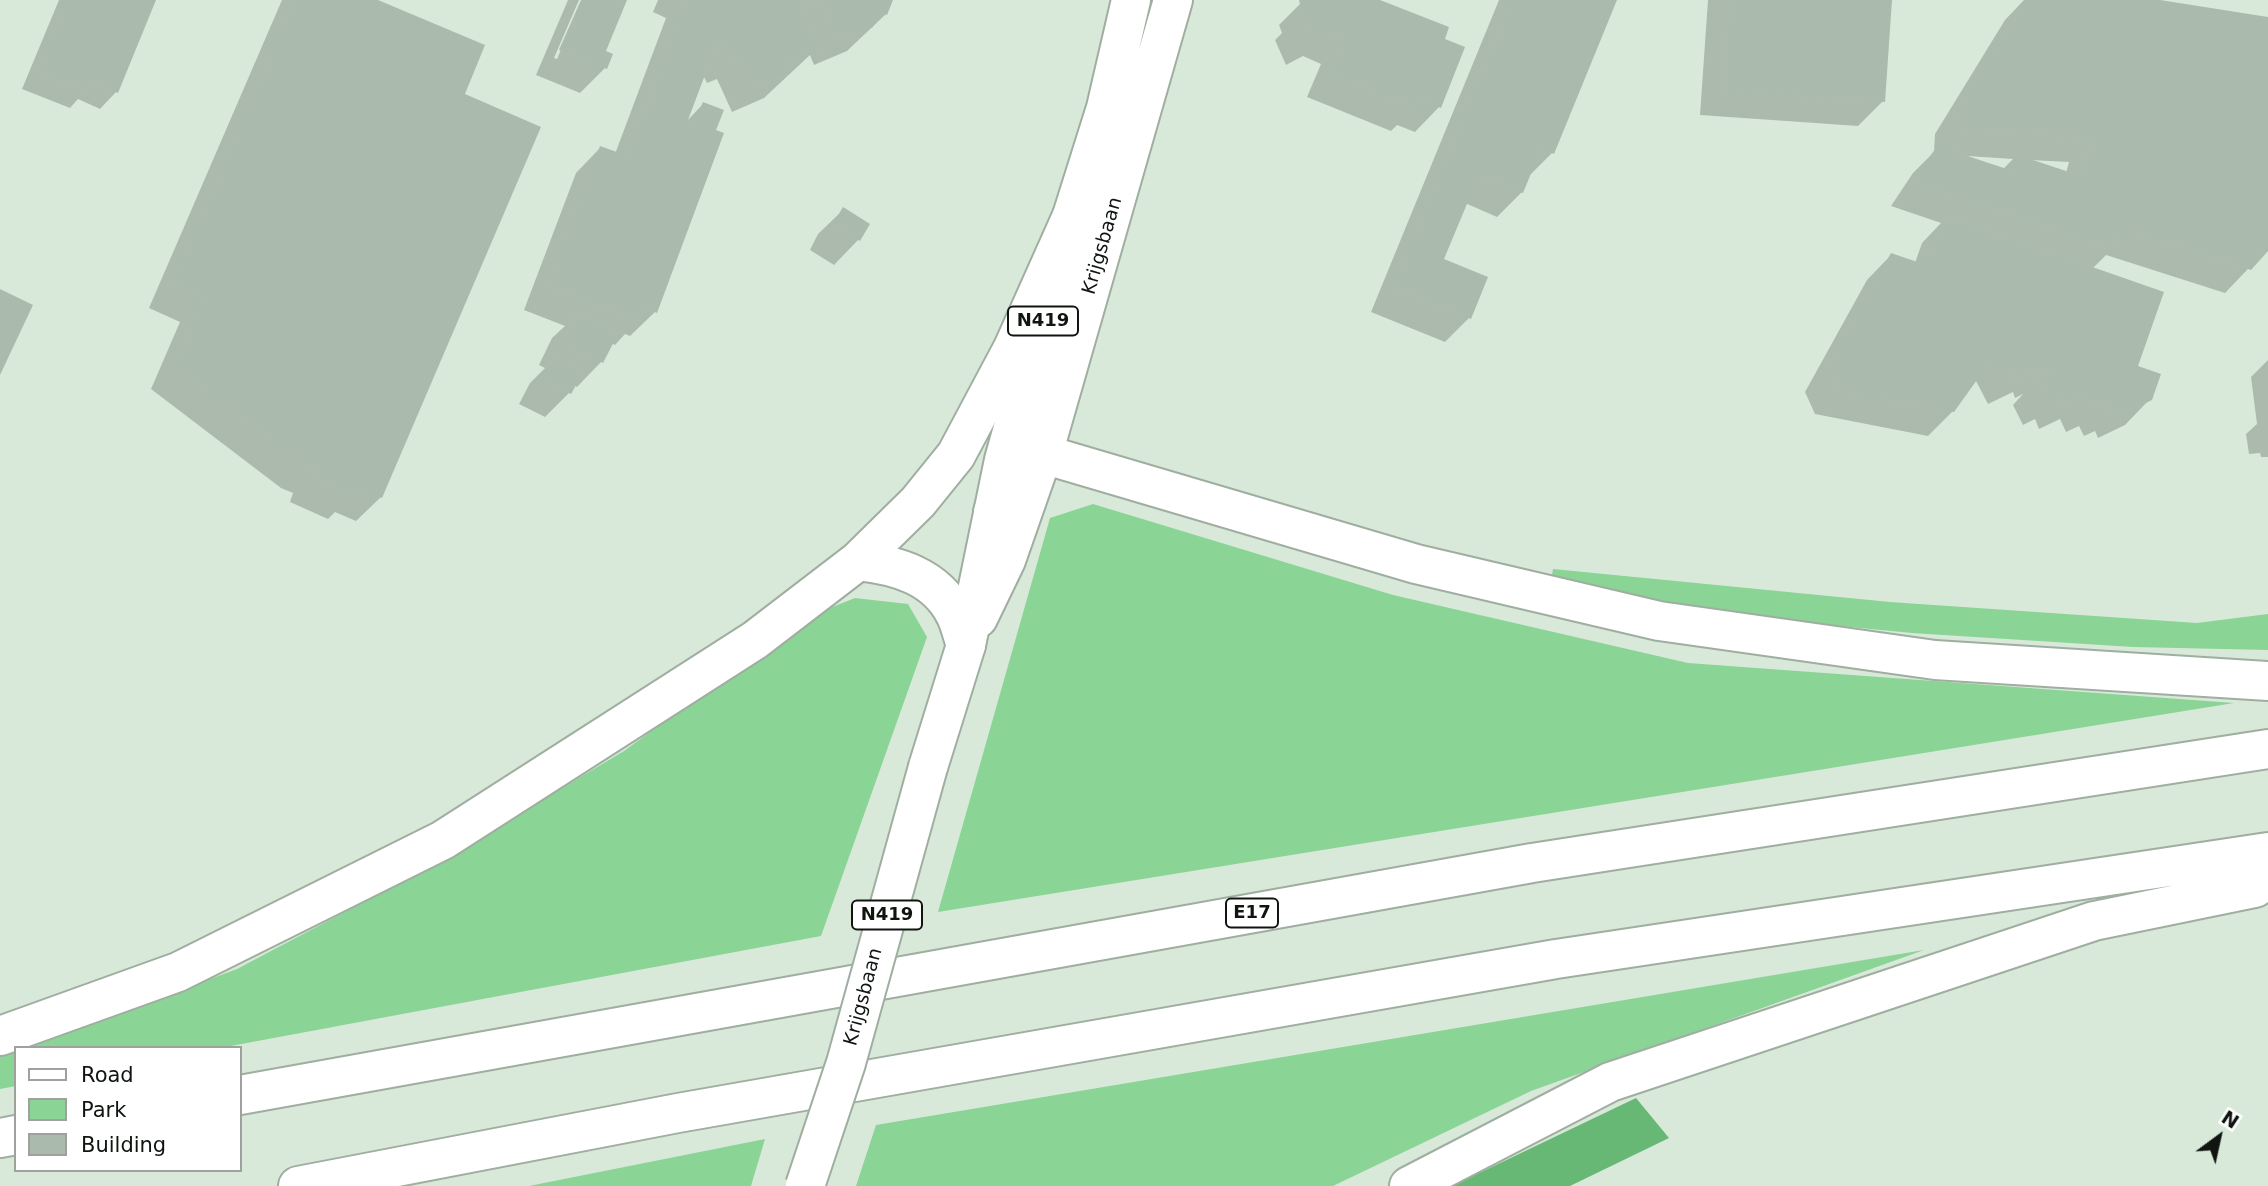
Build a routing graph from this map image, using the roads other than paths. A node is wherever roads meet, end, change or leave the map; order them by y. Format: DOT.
graph roads {
  1 [pos="1131,0"];
  2 [pos="1173,0"];
  3 [pos="1072,216"];
  4 [pos="1043,454"];
  5 [pos="993,512"];
  6 [pos="858,561"];
  7 [pos="966,645"];
  8 [pos="2268,681"];
  9 [pos="2268,749"];
  10 [pos="2268,852"];
  11 [pos="2268,877"];
  12 [pos="0,1036"];
  13 [pos="242,1095"];
  14 [pos="298,1186"];
  15 [pos="805,1186"];
  16 [pos="1409,1186"];
  1 -- 3 [label="main road, Krijgsbaan / N419"];
  2 -- 4 [label="main road, Krijgsbaan / N419"];
  3 -- 5 [label="main road, Krijgsbaan / N419"];
  3 -- 6 [label="main road"];
  4 -- 5 [label="main road"];
  4 -- 7 [label="main road, Krijgsbaan / N419"];
  4 -- 8 [label="main road"];
  5 -- 7 [label="main road, Krijgsbaan / N419"];
  6 -- 7 [label="main road"];
  6 -- 12 [label="main road"];
  7 -- 15 [label="main road, Krijgsbaan / N419, bridge"];
  9 -- 13 [label="main road, E17"];
  10 -- 14 [label="main road"];
  11 -- 16 [label="main road"];
}
